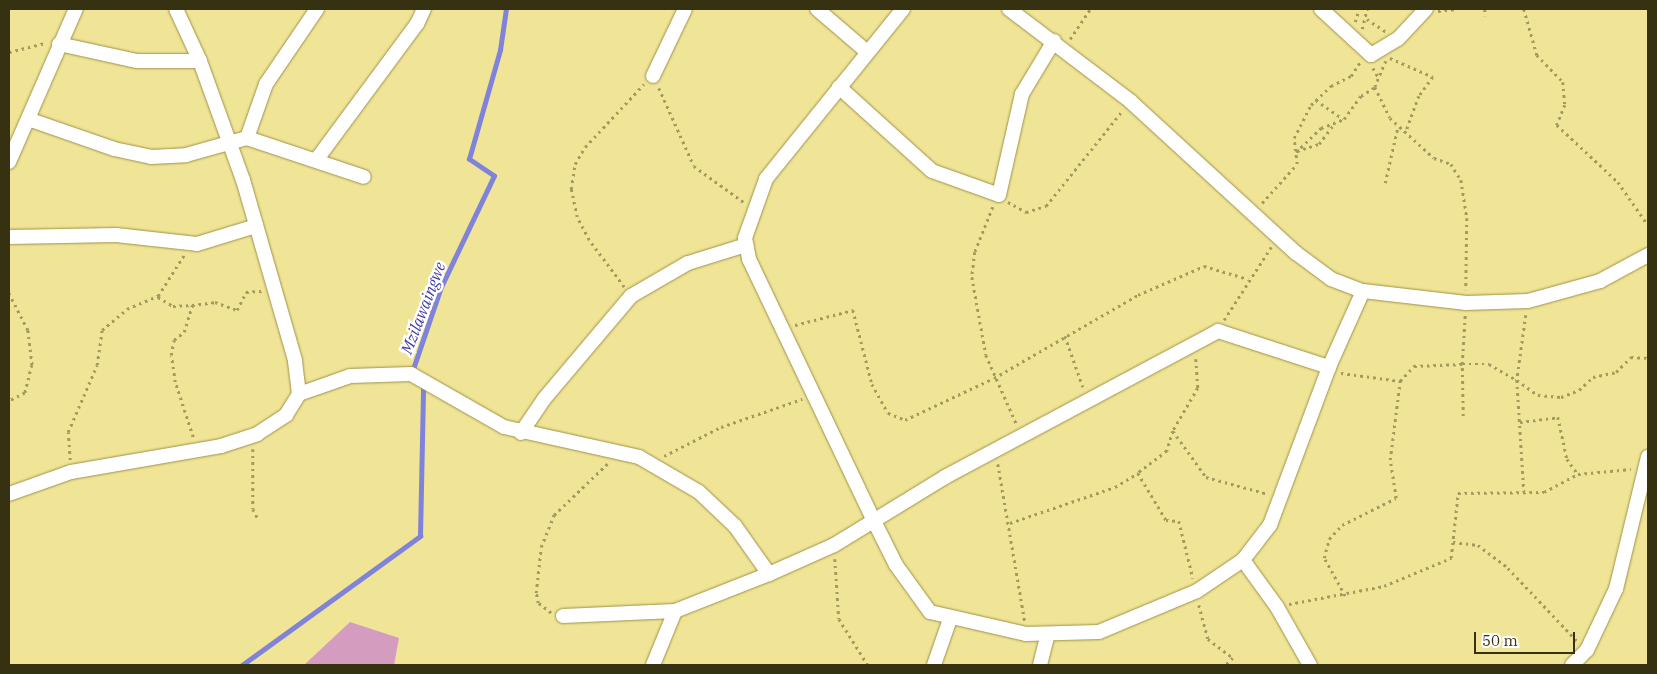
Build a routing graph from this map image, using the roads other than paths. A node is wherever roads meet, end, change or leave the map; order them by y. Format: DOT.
graph roads {
  1 [pos="76,9"];
  2 [pos="176,9"];
  3 [pos="317,9"];
  4 [pos="424,9"];
  5 [pos="685,9"];
  6 [pos="817,9"];
  7 [pos="902,9"];
  8 [pos="1010,9"];
  9 [pos="1321,9"];
  10 [pos="1425,10"];
  11 [pos="59,44"];
  12 [pos="1059,45"];
  13 [pos="866,51"];
  14 [pos="200,61"];
  15 [pos="653,76"];
  16 [pos="839,86"];
  17 [pos="28,119"];
  18 [pos="247,138"];
  19 [pos="230,144"];
  20 [pos="317,159"];
  21 [pos="9,162"];
  22 [pos="364,177"];
  23 [pos="256,226"];
  24 [pos="9,237"];
  25 [pos="746,245"];
  26 [pos="1648,255"];
  27 [pos="1363,291"];
  28 [pos="1329,367"];
  29 [pos="299,394"];
  30 [pos="521,433"];
  31 [pos="1647,462"];
  32 [pos="9,494"];
  33 [pos="873,520"];
  34 [pos="1243,560"];
  35 [pos="769,574"];
  36 [pos="675,610"];
  37 [pos="563,616"];
  38 [pos="950,619"];
  39 [pos="1048,634"];
  40 [pos="653,665"];
  41 [pos="934,665"];
  42 [pos="1040,665"];
  43 [pos="1310,665"];
  44 [pos="1572,665"];
  1 -- 11 [label="street"];
  2 -- 14 [label="street"];
  3 -- 18 [label="street"];
  4 -- 20 [label="street"];
  5 -- 15 [label="street"];
  6 -- 13 [label="street"];
  7 -- 13 [label="street"];
  8 -- 12 [label="street"];
  9 -- 10 [label="street"];
  11 -- 14 [label="street"];
  11 -- 17 [label="street"];
  12 -- 16 [label="street"];
  12 -- 27 [label="street"];
  13 -- 16 [label="street"];
  14 -- 19 [label="street"];
  16 -- 25 [label="street"];
  17 -- 19 [label="street"];
  17 -- 21 [label="street"];
  18 -- 19 [label="street"];
  18 -- 20 [label="street"];
  19 -- 23 [label="street"];
  20 -- 22 [label="street"];
  23 -- 24 [label="street"];
  23 -- 29 [label="street"];
  25 -- 30 [label="street"];
  25 -- 33 [label="street"];
  26 -- 27 [label="street"];
  27 -- 28 [label="street"];
  28 -- 33 [label="street"];
  28 -- 34 [label="street"];
  29 -- 30 [label="street"];
  29 -- 32 [label="street"];
  30 -- 35 [label="street"];
  31 -- 44 [label="street"];
  33 -- 35 [label="street"];
  33 -- 38 [label="street"];
  34 -- 39 [label="street"];
  34 -- 43 [label="street"];
  35 -- 36 [label="street"];
  36 -- 37 [label="street"];
  36 -- 40 [label="street"];
  38 -- 39 [label="street"];
  38 -- 41 [label="street"];
  39 -- 42 [label="street"];
}
